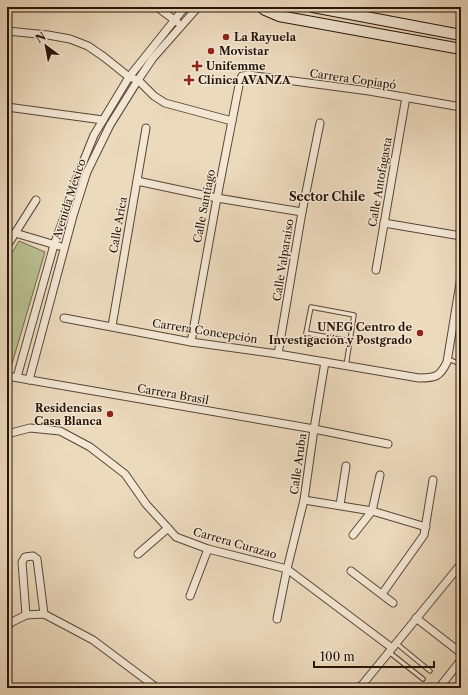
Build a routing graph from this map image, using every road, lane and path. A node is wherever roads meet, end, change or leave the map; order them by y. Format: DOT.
graph roads {
  1 [pos="156,7"];
  2 [pos="185,7"];
  3 [pos="198,7"];
  4 [pos="261,7"];
  5 [pos="313,7"];
  6 [pos="174,20"];
  7 [pos="182,25"];
  8 [pos="7,31"];
  9 [pos="461,35"];
  10 [pos="461,49"];
  11 [pos="242,76"];
  12 [pos="129,77"];
  13 [pos="138,80"];
  14 [pos="406,97"];
  15 [pos="7,107"];
  16 [pos="461,107"];
  17 [pos="103,120"];
  18 [pos="232,121"];
  19 [pos="320,123"];
  20 [pos="146,128"];
  21 [pos="137,181"];
  22 [pos="217,198"];
  23 [pos="36,200"];
  24 [pos="302,212"];
  25 [pos="384,223"];
  26 [pos="15,233"];
  27 [pos="461,236"];
  28 [pos="54,245"];
  29 [pos="7,246"];
  30 [pos="64,248"];
  31 [pos="376,270"];
  32 [pos="461,277"];
  33 [pos="64,318"];
  34 [pos="112,326"];
  35 [pos="350,341"];
  36 [pos="191,342"];
  37 [pos="278,354"];
  38 [pos="447,359"];
  39 [pos="325,362"];
  40 [pos="458,363"];
  41 [pos="346,366"];
  42 [pos="7,376"];
  43 [pos="17,377"];
  44 [pos="29,380"];
  45 [pos="314,429"];
  46 [pos="7,434"];
  47 [pos="388,444"];
  48 [pos="346,466"];
  49 [pos="380,475"];
  50 [pos="433,480"];
  51 [pos="304,500"];
  52 [pos="340,505"];
  53 [pos="372,510"];
  54 [pos="426,527"];
  55 [pos="168,528"];
  56 [pos="353,536"];
  57 [pos="208,549"];
  58 [pos="138,554"];
  59 [pos="461,564"];
  60 [pos="287,568"];
  61 [pos="351,571"];
  62 [pos="382,594"];
  63 [pos="190,596"];
  64 [pos="393,603"];
  65 [pos="44,614"];
  66 [pos="26,615"];
  67 [pos="416,618"];
  68 [pos="277,619"];
  69 [pos="7,626"];
  70 [pos="392,648"];
  71 [pos="461,653"];
  72 [pos="461,660"];
  73 [pos="430,671"];
  74 [pos="423,679"];
  75 [pos="157,688"];
  76 [pos="357,688"];
  77 [pos="439,688"];
  1 -- 6 [label="street"];
  2 -- 6 [label="street, Avenida México"];
  3 -- 7 [label="street, Avenida México"];
  4 -- 10 [label="street"];
  5 -- 9 [label="street"];
  6 -- 7 [label="street"];
  6 -- 12 [label="street, Avenida México"];
  7 -- 13 [label="street, Avenida México"];
  8 -- 12 [label="street"];
  11 -- 14 [label="street, Carrera Copiapó"];
  11 -- 18 [label="street, Calle Santiago"];
  12 -- 13 [label="street"];
  12 -- 17 [label="street, Avenida México"];
  13 -- 18 [label="street"];
  13 -- 30 [label="street, Avenida México"];
  14 -- 16 [label="street, Carrera Copiapó"];
  14 -- 25 [label="street, Calle Antofagasta"];
  15 -- 17 [label="street"];
  17 -- 28 [label="street, Avenida México"];
  18 -- 22 [label="street, Calle Santiago"];
  19 -- 24 [label="street, Calle Valparaíso"];
  20 -- 21 [label="street, Calle Arica"];
  21 -- 22 [label="street"];
  21 -- 34 [label="street, Calle Arica"];
  22 -- 24 [label="street"];
  22 -- 36 [label="street, Calle Santiago"];
  23 -- 26 [label="street"];
  24 -- 37 [label="street, Calle Valparaíso"];
  25 -- 27 [label="street"];
  25 -- 31 [label="street, Calle Antofagasta"];
  26 -- 28 [label="street"];
  26 -- 29 [label="street"];
  28 -- 30 [label="street"];
  28 -- 43 [label="street, Avenida México"];
  30 -- 44 [label="street, Avenida México"];
  32 -- 38 [label="street"];
  33 -- 34 [label="street, Carrera Concepción"];
  34 -- 36 [label="street, Carrera Concepción"];
  35 -- 35 [label="lane"];
  35 -- 41 [label="lane"];
  36 -- 37 [label="street, Carrera Concepción"];
  37 -- 39 [label="street, Carrera Concepción"];
  38 -- 40 [label="lane"];
  38 -- 41 [label="street, Carrera Concepción"];
  39 -- 41 [label="street, Carrera Concepción"];
  39 -- 45 [label="street, Calle Aruba"];
  42 -- 43 [label="street, Carrera Brasil"];
  43 -- 44 [label="street, Carrera Brasil"];
  44 -- 45 [label="street, Carrera Brasil"];
  45 -- 47 [label="street, Carrera Brasil"];
  45 -- 51 [label="street, Calle Aruba"];
  46 -- 55 [label="street, Carrera Curazao"];
  48 -- 52 [label="street"];
  49 -- 53 [label="street"];
  50 -- 54 [label="street"];
  51 -- 52 [label="street"];
  51 -- 60 [label="street, Calle Aruba"];
  52 -- 53 [label="street"];
  53 -- 54 [label="street"];
  53 -- 56 [label="street"];
  54 -- 62 [label="street"];
  55 -- 57 [label="street, Carrera Curazao"];
  55 -- 58 [label="street"];
  57 -- 60 [label="street, Carrera Curazao"];
  57 -- 63 [label="street"];
  59 -- 67 [label="street"];
  60 -- 68 [label="street, Calle Aruba"];
  60 -- 70 [label="street"];
  61 -- 62 [label="street"];
  62 -- 64 [label="street"];
  65 -- 66 [label="street"];
  65 -- 66 [label="street"];
  65 -- 75 [label="street"];
  66 -- 69 [label="street"];
  67 -- 70 [label="street"];
  67 -- 71 [label="street"];
  70 -- 73 [label="lane"];
  70 -- 74 [label="lane"];
  70 -- 76 [label="street"];
  72 -- 77 [label="street"];
}
